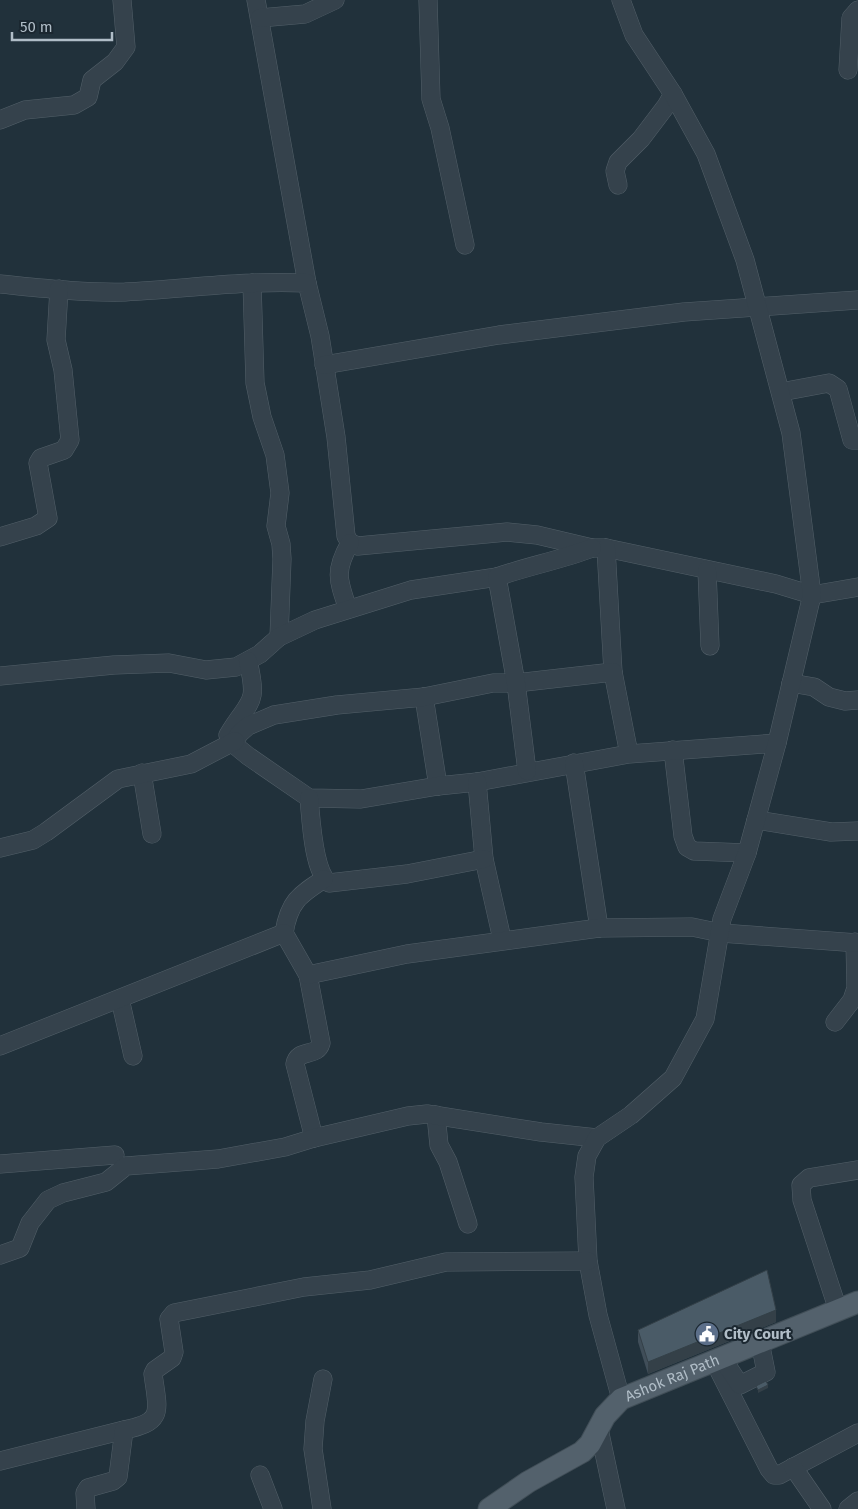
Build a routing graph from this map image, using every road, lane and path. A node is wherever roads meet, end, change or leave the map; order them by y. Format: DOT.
graph roads {
  1 [pos="122,0"];
  2 [pos="256,0"];
  3 [pos="335,0"];
  4 [pos="428,0"];
  5 [pos="621,0"];
  6 [pos="858,10"];
  7 [pos="260,18"];
  8 [pos="848,70"];
  9 [pos="673,94"];
  10 [pos="0,120"];
  11 [pos="618,185"];
  12 [pos="465,245"];
  13 [pos="252,283"];
  14 [pos="307,283"];
  15 [pos="0,284"];
  16 [pos="59,289"];
  17 [pos="858,300"];
  18 [pos="756,307"];
  19 [pos="324,365"];
  20 [pos="781,392"];
  21 [pos="858,440"];
  22 [pos="0,537"];
  23 [pos="350,543"];
  24 [pos="599,548"];
  25 [pos="707,570"];
  26 [pos="497,577"];
  27 [pos="858,586"];
  28 [pos="812,595"];
  29 [pos="348,609"];
  30 [pos="279,637"];
  31 [pos="710,646"];
  32 [pos="248,662"];
  33 [pos="613,672"];
  34 [pos="0,676"];
  35 [pos="516,683"];
  36 [pos="791,683"];
  37 [pos="424,697"];
  38 [pos="858,700"];
  39 [pos="235,741"];
  40 [pos="777,743"];
  41 [pos="219,750"];
  42 [pos="673,750"];
  43 [pos="629,754"];
  44 [pos="574,763"];
  45 [pos="527,771"];
  46 [pos="142,773"];
  47 [pos="477,782"];
  48 [pos="438,786"];
  49 [pos="308,798"];
  50 [pos="756,820"];
  51 [pos="858,831"];
  52 [pos="152,834"];
  53 [pos="0,848"];
  54 [pos="747,853"];
  55 [pos="484,859"];
  56 [pos="324,879"];
  57 [pos="599,928"];
  58 [pos="284,933"];
  59 [pos="721,933"];
  60 [pos="502,939"];
  61 [pos="856,943"];
  62 [pos="308,975"];
  63 [pos="120,999"];
  64 [pos="835,1022"];
  65 [pos="0,1046"];
  66 [pos="133,1056"];
  67 [pos="436,1115"];
  68 [pos="314,1138"];
  69 [pos="596,1138"];
  70 [pos="115,1155"];
  71 [pos="0,1164"];
  72 [pos="858,1170"];
  73 [pos="468,1224"];
  74 [pos="0,1256"];
  75 [pos="588,1262"];
  76 [pos="858,1302"];
  77 [pos="838,1310"];
  78 [pos="760,1342"];
  79 [pos="718,1359"];
  80 [pos="323,1379"];
  81 [pos="621,1399"];
  82 [pos="599,1429"];
  83 [pos="124,1430"];
  84 [pos="858,1433"];
  85 [pos="0,1460"];
  86 [pos="793,1468"];
  87 [pos="260,1475"];
  88 [pos="858,1501"];
  89 [pos="86,1509"];
  90 [pos="273,1509"];
  91 [pos="322,1509"];
  92 [pos="489,1509"];
  93 [pos="616,1509"];
  94 [pos="822,1509"];
  95 [pos="848,1509"];
  1 -- 10 [label="street"];
  2 -- 7 [label="street"];
  3 -- 7 [label="street"];
  4 -- 12 [label="street"];
  5 -- 9 [label="street"];
  6 -- 8 [label="street"];
  7 -- 14 [label="street"];
  9 -- 11 [label="street"];
  9 -- 18 [label="street"];
  13 -- 14 [label="street"];
  13 -- 16 [label="street"];
  13 -- 30 [label="street"];
  14 -- 19 [label="street"];
  15 -- 16 [label="street"];
  16 -- 22 [label="street"];
  17 -- 18 [label="street"];
  18 -- 19 [label="street"];
  18 -- 20 [label="street"];
  19 -- 23 [label="street"];
  20 -- 21 [label="street"];
  20 -- 28 [label="street"];
  23 -- 24 [label="street"];
  23 -- 29 [label="street"];
  24 -- 25 [label="street"];
  24 -- 26 [label="street"];
  24 -- 33 [label="street"];
  25 -- 28 [label="street"];
  25 -- 31 [label="street"];
  26 -- 29 [label="street"];
  26 -- 35 [label="street"];
  27 -- 28 [label="street"];
  28 -- 36 [label="street"];
  29 -- 30 [label="street"];
  30 -- 32 [label="street"];
  32 -- 34 [label="street"];
  32 -- 41 [label="street"];
  33 -- 35 [label="street"];
  33 -- 43 [label="street"];
  35 -- 37 [label="street"];
  35 -- 45 [label="street"];
  36 -- 38 [label="street"];
  36 -- 40 [label="street"];
  37 -- 39 [label="street"];
  37 -- 48 [label="street"];
  39 -- 41 [label="street"];
  39 -- 49 [label="street"];
  40 -- 42 [label="street"];
  40 -- 50 [label="street"];
  41 -- 46 [label="street"];
  42 -- 43 [label="street"];
  42 -- 54 [label="street"];
  43 -- 44 [label="street"];
  44 -- 45 [label="street"];
  44 -- 57 [label="street"];
  45 -- 47 [label="street"];
  46 -- 52 [label="street"];
  46 -- 53 [label="street"];
  47 -- 48 [label="street"];
  47 -- 55 [label="street"];
  48 -- 49 [label="street"];
  49 -- 56 [label="street"];
  50 -- 51 [label="street"];
  50 -- 54 [label="street"];
  54 -- 59 [label="street"];
  55 -- 56 [label="street"];
  55 -- 60 [label="street"];
  56 -- 58 [label="street"];
  57 -- 59 [label="street"];
  57 -- 60 [label="street"];
  58 -- 62 [label="street"];
  58 -- 63 [label="street"];
  59 -- 61 [label="street"];
  59 -- 69 [label="street"];
  60 -- 62 [label="street"];
  61 -- 64 [label="street"];
  62 -- 68 [label="street"];
  63 -- 65 [label="street"];
  63 -- 66 [label="street"];
  67 -- 68 [label="street"];
  67 -- 69 [label="street"];
  67 -- 73 [label="street"];
  68 -- 74 [label="street"];
  69 -- 75 [label="street"];
  70 -- 71 [label="street"];
  72 -- 77 [label="street"];
  75 -- 81 [label="street"];
  75 -- 83 [label="street"];
  76 -- 77 [label="main road, Ashok Raj Path"];
  77 -- 78 [label="main road, Ashok Raj Path"];
  78 -- 79 [label="main road, Ashok Raj Path"];
  78 -- 79 [label="street"];
  79 -- 81 [label="main road, Ashok Raj Path"];
  79 -- 86 [label="street"];
  80 -- 91 [label="street"];
  81 -- 82 [label="main road, Ashok Raj Path"];
  82 -- 92 [label="main road, Ashok Raj Path"];
  82 -- 93 [label="street"];
  83 -- 85 [label="street"];
  83 -- 89 [label="street"];
  84 -- 86 [label="street"];
  86 -- 94 [label="street"];
  87 -- 90 [label="street"];
  88 -- 95 [label="street"];
}
